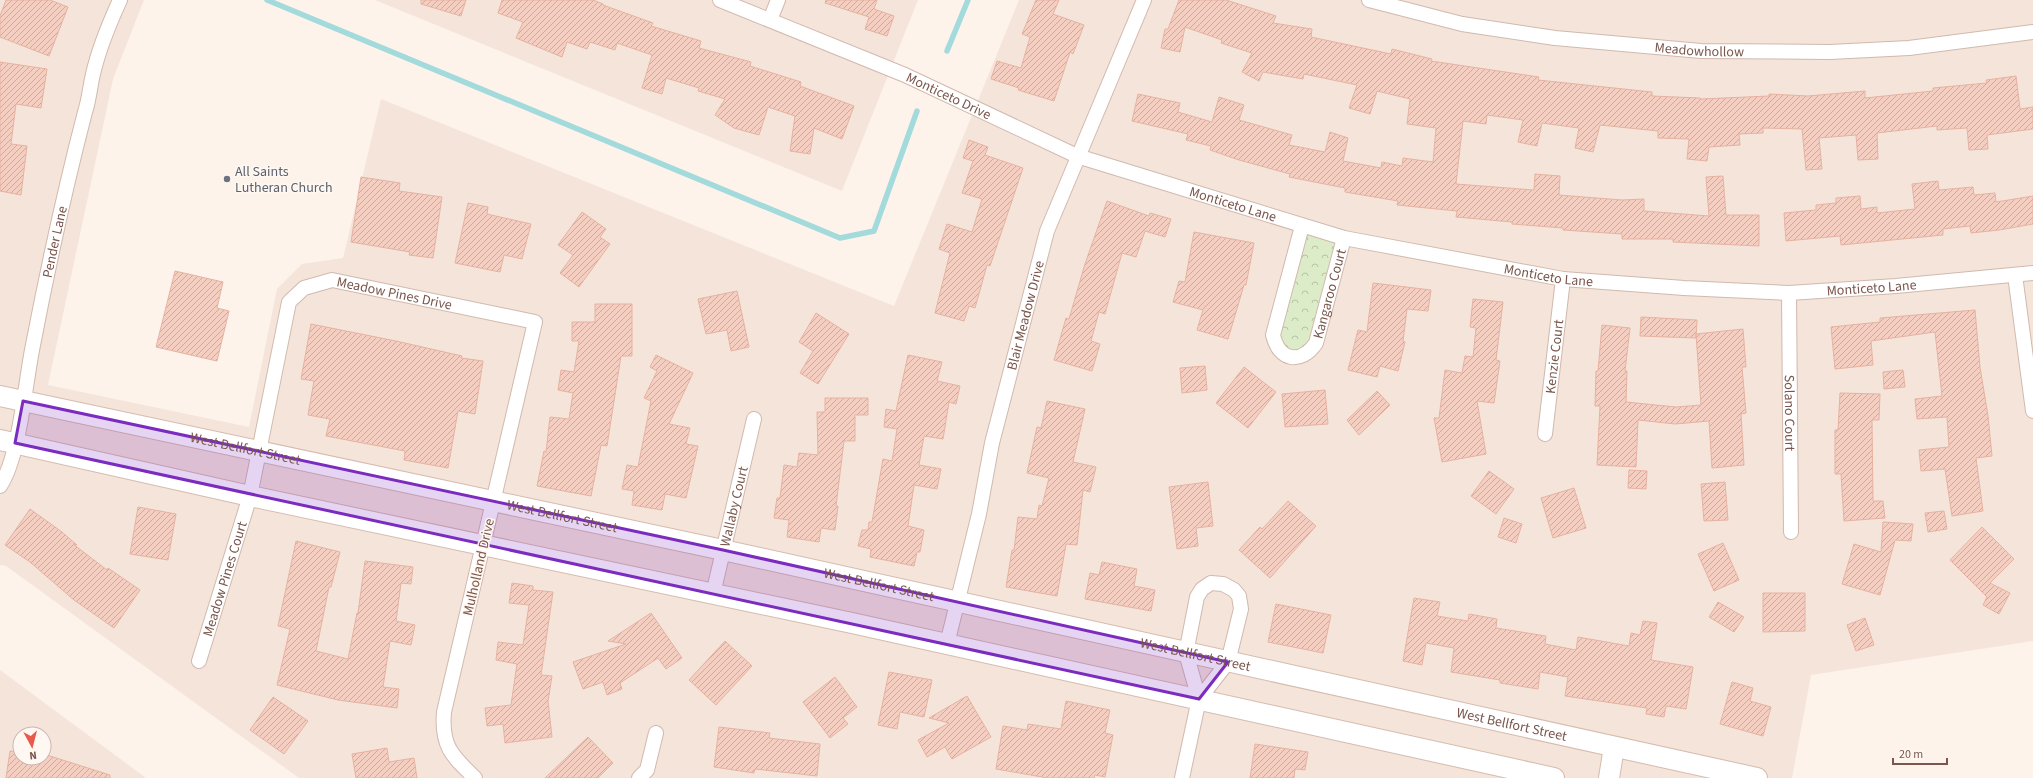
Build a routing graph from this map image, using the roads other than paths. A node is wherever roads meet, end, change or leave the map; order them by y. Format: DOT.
graph roads {
  1 [pos="120,0"];
  2 [pos="720,0"];
  3 [pos="778,0"];
  4 [pos="1144,0"];
  5 [pos="1369,0"];
  6 [pos="770,20"];
  7 [pos="2033,32"];
  8 [pos="1077,156"];
  9 [pos="1302,226"];
  10 [pos="1344,238"];
  11 [pos="2033,273"];
  12 [pos="2015,275"];
  13 [pos="1563,279"];
  14 [pos="1790,293"];
  15 [pos="535,322"];
  16 [pos="0,396"];
  17 [pos="23,401"];
  18 [pos="2033,412"];
  19 [pos="754,419"];
  20 [pos="1545,434"];
  21 [pos="8,442"];
  22 [pos="259,451"];
  23 [pos="0,486"];
  24 [pos="250,496"];
  25 [pos="494,502"];
  26 [pos="1791,532"];
  27 [pos="483,546"];
  28 [pos="723,550"];
  29 [pos="713,594"];
  30 [pos="957,603"];
  31 [pos="947,644"];
  32 [pos="1186,653"];
  33 [pos="199,661"];
  34 [pos="1228,662"];
  35 [pos="1199,699"];
  36 [pos="656,733"];
  37 [pos="1614,747"];
  38 [pos="475,778"];
  39 [pos="639,778"];
  40 [pos="1182,778"];
  41 [pos="1554,778"];
  42 [pos="1610,778"];
  43 [pos="1757,778"];
  1 -- 17 [label="street, Pender Lane"];
  2 -- 6 [label="street"];
  3 -- 6 [label="street"];
  4 -- 8 [label="street, Blair Meadow Drive"];
  5 -- 7 [label="street, Meadowhollow"];
  6 -- 8 [label="street, Monticeto Drive"];
  8 -- 9 [label="street, Monticeto Lane"];
  8 -- 30 [label="street, Blair Meadow Drive"];
  9 -- 10 [label="street, Monticeto Lane"];
  9 -- 10 [label="street, Kangaroo Court"];
  10 -- 13 [label="street, Monticeto Lane"];
  11 -- 12 [label="street, Monticeto Lane"];
  12 -- 14 [label="street, Monticeto Lane"];
  12 -- 18 [label="street"];
  13 -- 14 [label="street, Monticeto Lane"];
  13 -- 20 [label="street, Kenzie Court"];
  14 -- 26 [label="street, Solano Court"];
  15 -- 22 [label="street, Meadow Pines Drive"];
  15 -- 25 [label="street, Mulholland Drive"];
  16 -- 17 [label="main road, West Bellfort Street"];
  17 -- 21 [label="street, Pender Lane"];
  17 -- 22 [label="main road, West Bellfort Street"];
  19 -- 28 [label="street, Wallaby Court"];
  21 -- 23 [label="street, Pender Lane"];
  21 -- 24 [label="main road"];
  22 -- 24 [label="street, Meadow Pines Drive"];
  22 -- 25 [label="main road, West Bellfort Street"];
  24 -- 27 [label="main road"];
  24 -- 33 [label="street, Meadow Pines Court"];
  25 -- 27 [label="street, Mulholland Drive"];
  25 -- 28 [label="main road, West Bellfort Street"];
  27 -- 29 [label="main road"];
  27 -- 38 [label="street, Mulholland Drive"];
  28 -- 29 [label="street, Wallaby Court"];
  28 -- 30 [label="main road, West Bellfort Street"];
  29 -- 31 [label="main road"];
  30 -- 31 [label="street, Blair Meadow Drive"];
  30 -- 32 [label="main road, West Bellfort Street"];
  31 -- 35 [label="main road"];
  32 -- 34 [label="main road, West Bellfort Street"];
  32 -- 34 [label="street"];
  32 -- 35 [label="street"];
  34 -- 35 [label="street"];
  34 -- 37 [label="main road, West Bellfort Street"];
  35 -- 40 [label="street"];
  35 -- 41 [label="main road"];
  36 -- 39 [label="street"];
  37 -- 42 [label="main road"];
  37 -- 43 [label="main road, West Bellfort Street"];
}
